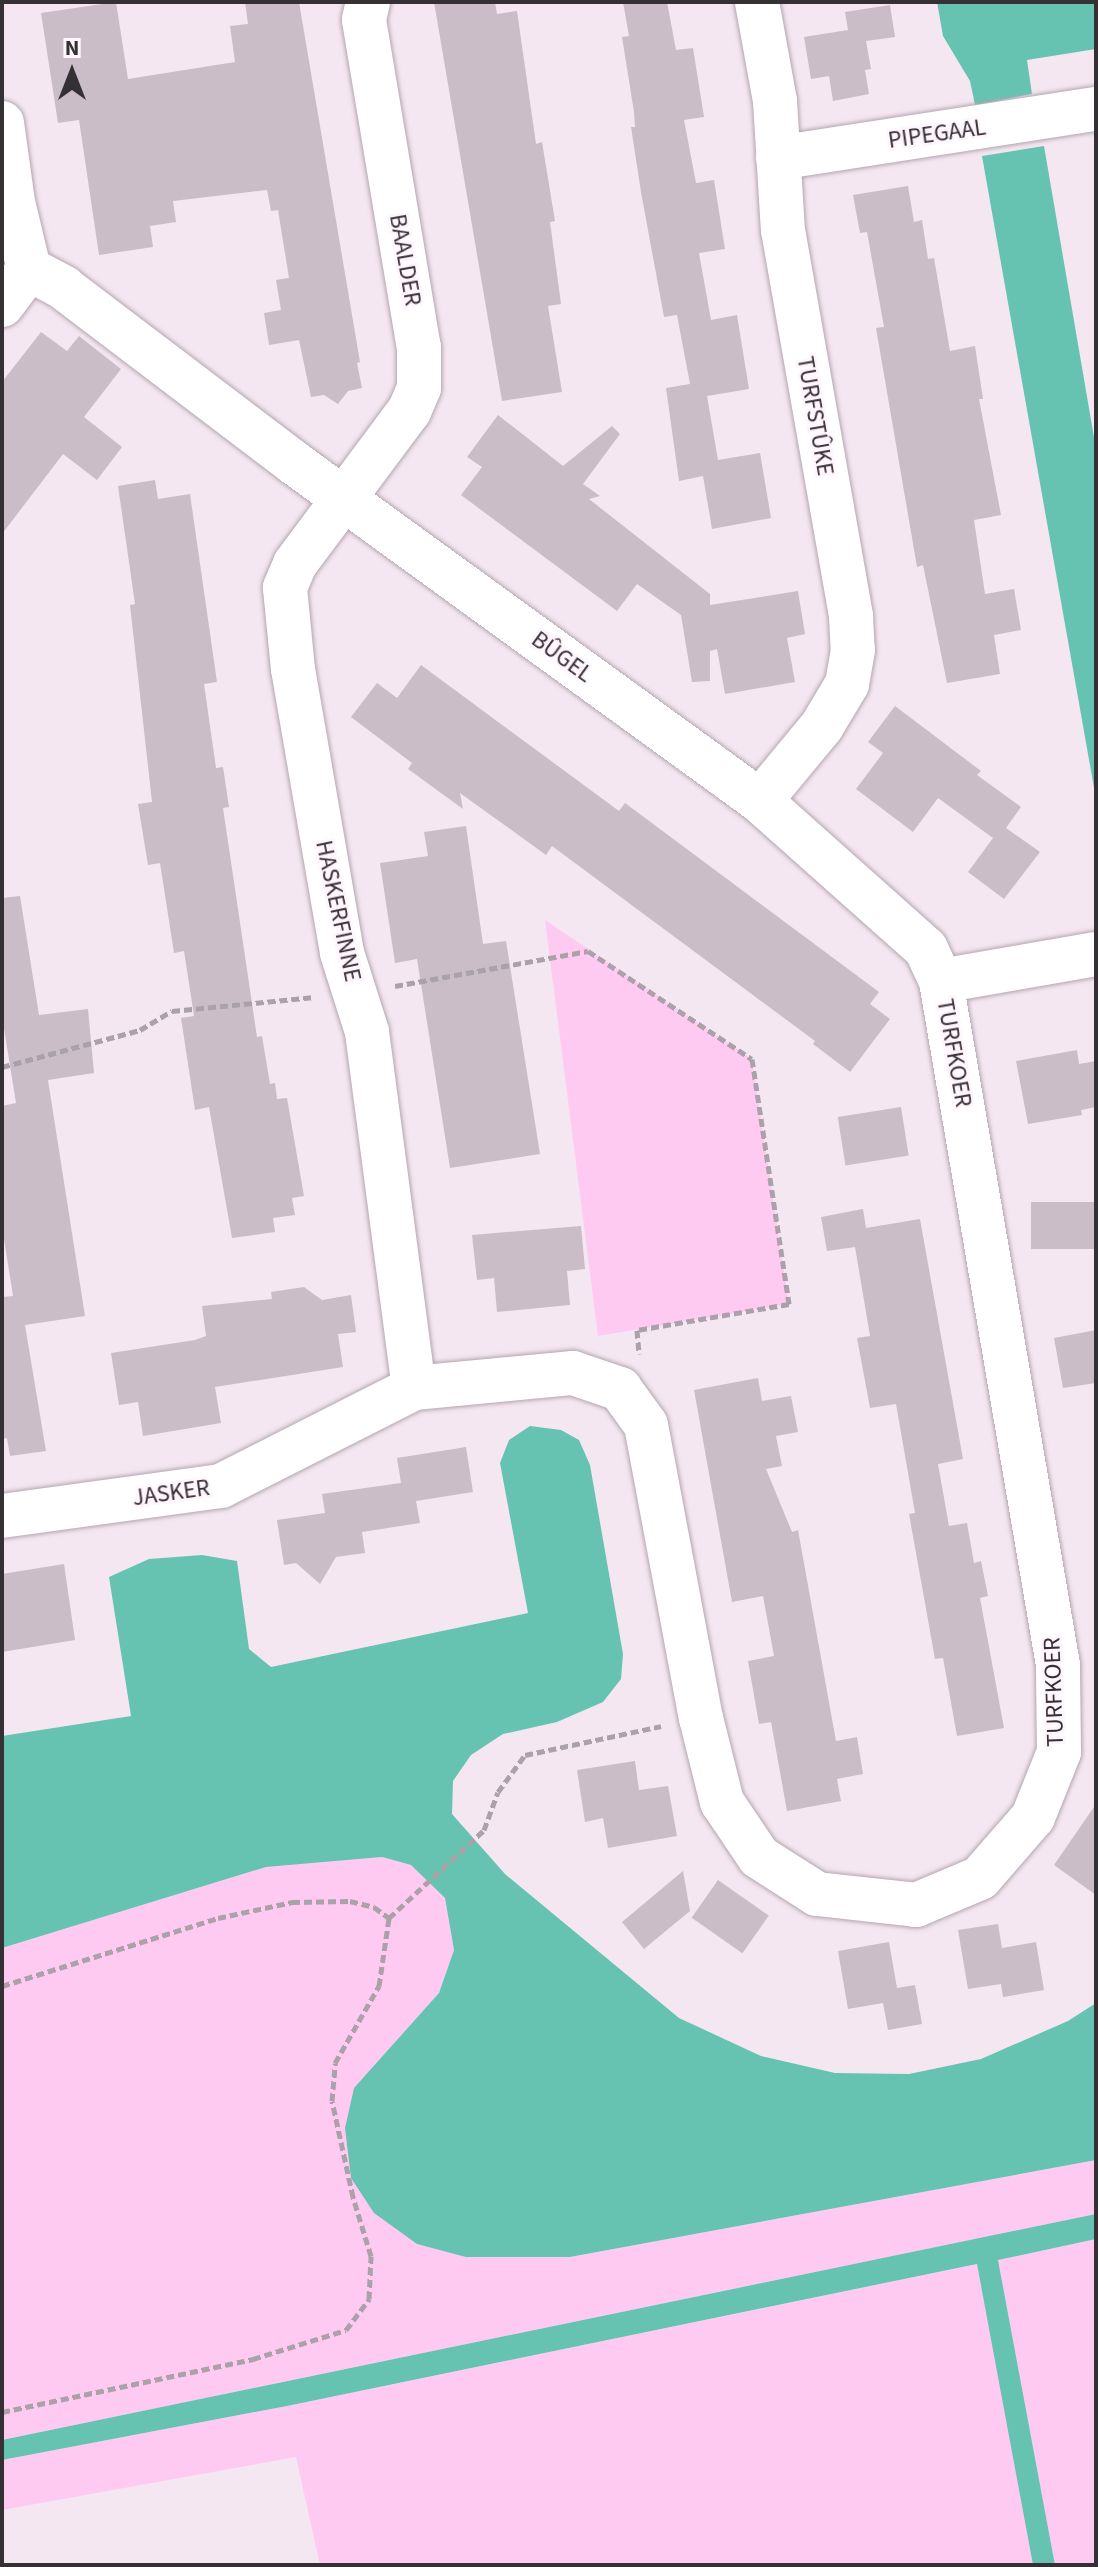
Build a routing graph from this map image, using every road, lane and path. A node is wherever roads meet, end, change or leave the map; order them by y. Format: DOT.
graph roads {
  1 [pos="368,2"];
  2 [pos="757,2"];
  3 [pos="1096,109"];
  4 [pos="2,123"];
  5 [pos="778,158"];
  6 [pos="29,269"];
  7 [pos="2,305"];
  8 [pos="344,497"];
  9 [pos="760,801"];
  10 [pos="1096,954"];
  11 [pos="941,981"];
  12 [pos="355,993"];
  13 [pos="2,1067"];
  14 [pos="640,1361"];
  15 [pos="414,1388"];
  16 [pos="2,1516"];
  17 [pos="701,1718"];
  18 [pos="389,1918"];
  19 [pos="2,1986"];
  20 [pos="2,2412"];
  1 -- 8 [label="street, BAALDER"];
  2 -- 5 [label="street, TURFSTÛKE"];
  3 -- 5 [label="street, PIPEGAAL"];
  4 -- 6 [label="street"];
  5 -- 9 [label="street, TURFSTÛKE"];
  6 -- 7 [label="street"];
  6 -- 8 [label="street, BÛGEL"];
  8 -- 9 [label="street, BÛGEL"];
  8 -- 12 [label="street, HASKERFINNE"];
  9 -- 11 [label="street, BÛGEL"];
  10 -- 11 [label="street"];
  11 -- 17 [label="street, TURFKOER"];
  12 -- 13 [label="path"];
  12 -- 14 [label="path"];
  12 -- 15 [label="street, HASKERFINNE"];
  15 -- 16 [label="street, JASKER"];
  15 -- 17 [label="street, TURFKOER"];
  17 -- 18 [label="path"];
  18 -- 19 [label="path"];
  18 -- 20 [label="path"];
}
